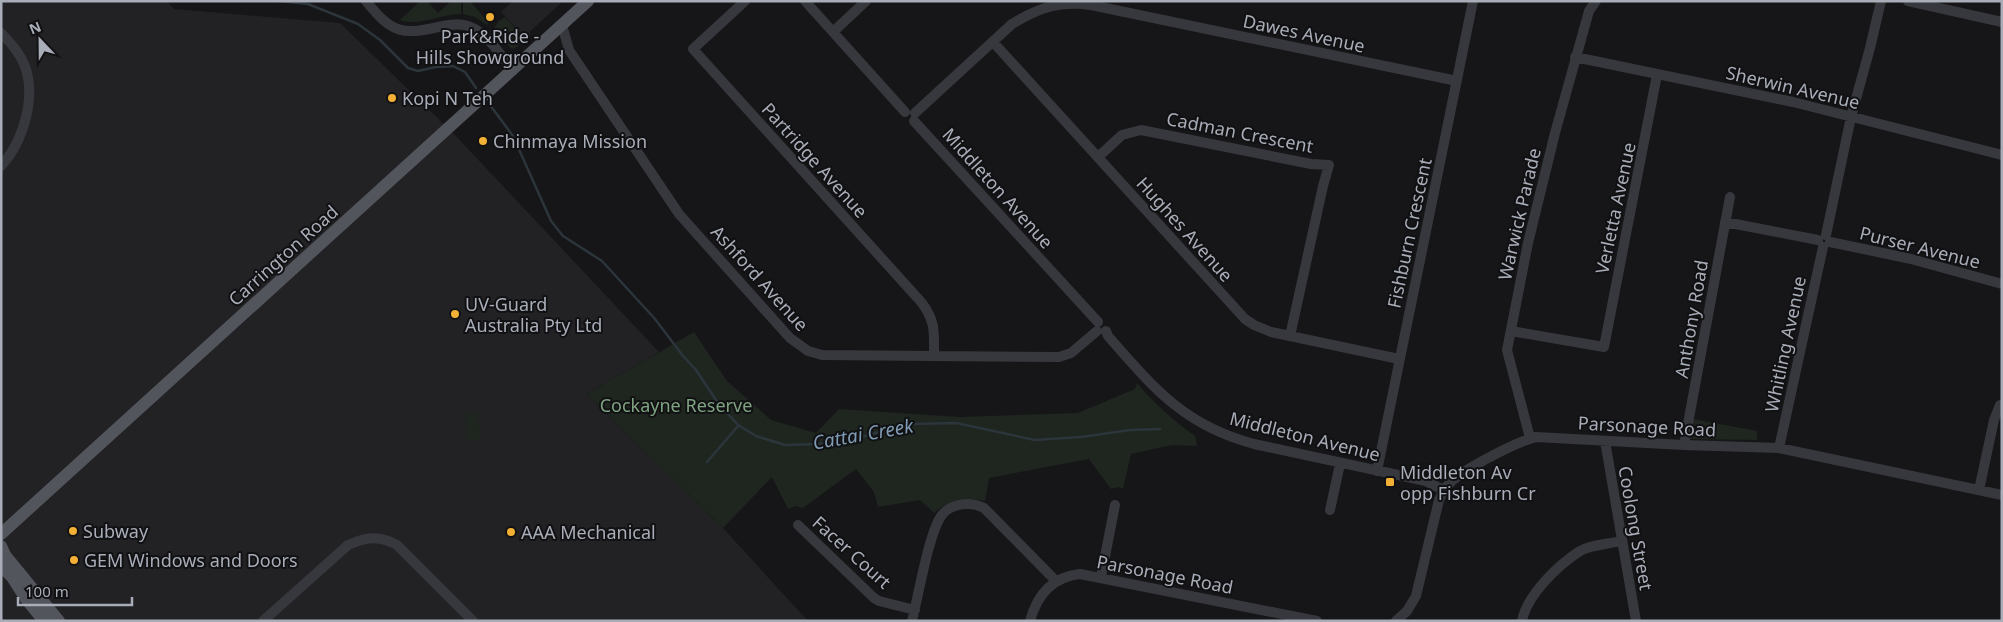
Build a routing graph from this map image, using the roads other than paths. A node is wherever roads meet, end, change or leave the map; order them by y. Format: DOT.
graph roads {
  1 [pos="366,1"];
  2 [pos="588,1"];
  3 [pos="745,1"];
  4 [pos="805,1"];
  5 [pos="866,1"];
  6 [pos="1473,1"];
  7 [pos="1596,1"];
  8 [pos="1880,1"];
  9 [pos="1908,1"];
  10 [pos="2002,22"];
  11 [pos="562,25"];
  12 [pos="833,32"];
  13 [pos="1,33"];
  14 [pos="993,42"];
  15 [pos="1575,57"];
  16 [pos="513,70"];
  17 [pos="1657,75"];
  18 [pos="1456,81"];
  19 [pos="911,115"];
  20 [pos="1851,117"];
  21 [pos="2002,155"];
  22 [pos="1098,157"];
  23 [pos="1,166"];
  24 [pos="1730,197"];
  25 [pos="1725,222"];
  26 [pos="1824,241"];
  27 [pos="2002,284"];
  28 [pos="1100,328"];
  29 [pos="1511,331"];
  30 [pos="1290,336"];
  31 [pos="934,356"];
  32 [pos="1399,359"];
  33 [pos="2000,405"];
  34 [pos="1530,438"];
  35 [pos="1605,441"];
  36 [pos="1684,446"];
  37 [pos="1779,448"];
  38 [pos="1340,464"];
  39 [pos="1377,471"];
  40 [pos="1443,490"];
  41 [pos="1978,490"];
  42 [pos="2002,495"];
  43 [pos="1115,504"];
  44 [pos="1330,510"];
  45 [pos="798,525"];
  46 [pos="1,534"];
  47 [pos="1621,541"];
  48 [pos="1,546"];
  49 [pos="1,566"];
  50 [pos="1101,577"];
  51 [pos="1056,581"];
  52 [pos="915,610"];
  53 [pos="44,621"];
  54 [pos="59,621"];
  55 [pos="263,621"];
  56 [pos="474,621"];
  57 [pos="912,621"];
  58 [pos="1030,621"];
  59 [pos="1317,621"];
  60 [pos="1396,621"];
  61 [pos="1522,621"];
  62 [pos="1636,621"];
  1 -- 16 [label="street"];
  2 -- 11 [label="main road, Carrington Road"];
  3 -- 31 [label="street, Partridge Avenue"];
  4 -- 12 [label="street, Middleton Avenue"];
  5 -- 12 [label="street"];
  6 -- 18 [label="street, Fishburn Crescent"];
  7 -- 15 [label="street, Warwick Parade"];
  8 -- 20 [label="street, Whitling Avenue"];
  9 -- 10 [label="street"];
  11 -- 16 [label="main road, Carrington Road"];
  11 -- 31 [label="street, Ashford Avenue"];
  12 -- 19 [label="street, Middleton Avenue"];
  13 -- 23 [label="street"];
  14 -- 18 [label="street, Dawes Avenue"];
  14 -- 19 [label="street, Dawes Avenue"];
  14 -- 22 [label="street, Hughes Avenue"];
  15 -- 17 [label="street, Sherwin Avenue"];
  15 -- 29 [label="street, Warwick Parade"];
  16 -- 46 [label="main road, Carrington Road"];
  17 -- 20 [label="street, Sherwin Avenue"];
  17 -- 29 [label="street, Verletta Avenue"];
  18 -- 32 [label="street, Fishburn Crescent"];
  19 -- 28 [label="street, Middleton Avenue"];
  20 -- 21 [label="street, Sherwin Avenue"];
  20 -- 26 [label="street, Whitling Avenue"];
  22 -- 30 [label="street, Hughes Avenue"];
  22 -- 30 [label="street, Cadman Crescent"];
  24 -- 25 [label="street, Anthony Road"];
  25 -- 26 [label="street, Purser Avenue"];
  25 -- 36 [label="street, Anthony Road"];
  26 -- 27 [label="street, Purser Avenue"];
  26 -- 37 [label="street, Whitling Avenue"];
  28 -- 31 [label="street, Ashford Avenue"];
  28 -- 38 [label="street, Middleton Avenue"];
  29 -- 34 [label="street, Warwick Parade"];
  30 -- 32 [label="street, Hughes Avenue"];
  32 -- 39 [label="street, Fishburn Crescent"];
  33 -- 41 [label="street"];
  34 -- 35 [label="street, Parsonage Road"];
  34 -- 40 [label="street, Parsonage Road"];
  35 -- 36 [label="street, Parsonage Road"];
  35 -- 47 [label="street, Coolong Street"];
  36 -- 37 [label="street, Parsonage Road"];
  37 -- 41 [label="street, Parsonage Road"];
  38 -- 39 [label="street, Middleton Avenue"];
  38 -- 44 [label="street"];
  39 -- 40 [label="street, Middleton Avenue"];
  40 -- 60 [label="street"];
  41 -- 42 [label="street, Parsonage Road"];
  43 -- 50 [label="street"];
  45 -- 52 [label="street, Facer Court"];
  47 -- 61 [label="street"];
  47 -- 62 [label="street, Coolong Street"];
  48 -- 54 [label="main road"];
  49 -- 53 [label="main road"];
  50 -- 51 [label="street, Parsonage Road"];
  50 -- 59 [label="street, Parsonage Road"];
  51 -- 52 [label="street"];
  51 -- 58 [label="street, Parsonage Road"];
  52 -- 57 [label="street"];
  55 -- 56 [label="street"];
}
